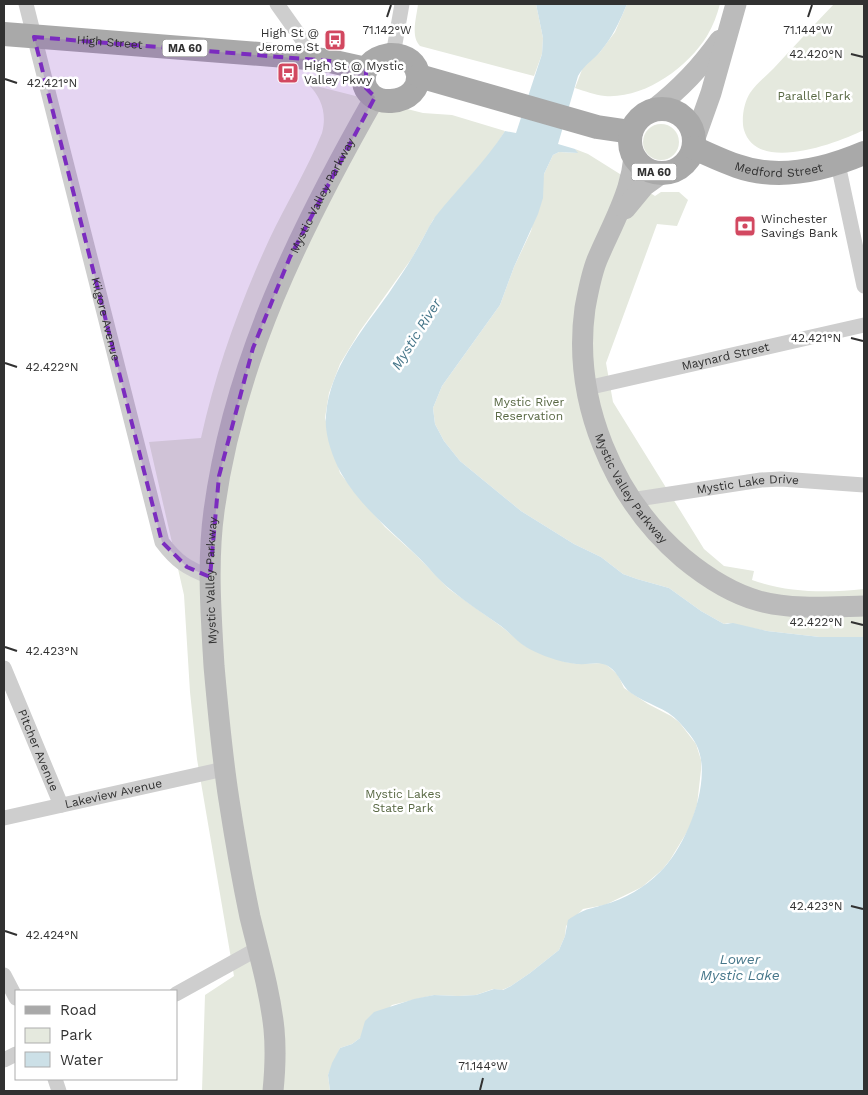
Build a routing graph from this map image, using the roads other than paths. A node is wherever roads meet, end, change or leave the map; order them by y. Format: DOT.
graph roads {
  1 [pos="26,4"];
  2 [pos="277,4"];
  3 [pos="402,4"];
  4 [pos="736,4"];
  5 [pos="730,25"];
  6 [pos="4,34"];
  7 [pos="34,36"];
  8 [pos="393,55"];
  9 [pos="316,59"];
  10 [pos="366,69"];
  11 [pos="419,76"];
  12 [pos="375,97"];
  13 [pos="653,110"];
  14 [pos="631,132"];
  15 [pos="694,143"];
  16 [pos="864,153"];
  17 [pos="634,158"];
  18 [pos="838,164"];
  19 [pos="662,173"];
  20 [pos="614,223"];
  21 [pos="864,286"];
  22 [pos="864,325"];
  23 [pos="587,388"];
  24 [pos="864,485"];
  25 [pos="631,500"];
  26 [pos="210,577"];
  27 [pos="864,606"];
  28 [pos="4,668"];
  29 [pos="224,769"];
  30 [pos="61,805"];
  31 [pos="4,818"];
  32 [pos="257,949"];
  33 [pos="4,975"];
  34 [pos="178,993"];
  35 [pos="15,996"];
  36 [pos="273,1091"];
  1 -- 7 [label="street, Kilgore Avenue"];
  2 -- 9 [label="street"];
  3 -- 8 [label="street"];
  4 -- 5 [label="main road"];
  5 -- 13 [label="main road"];
  5 -- 15 [label="main road"];
  6 -- 7 [label="main road, High Street / MA 60"];
  7 -- 9 [label="main road, High Street / MA 60"];
  7 -- 26 [label="street, Kilgore Avenue"];
  8 -- 10 [label="main road"];
  8 -- 11 [label="main road"];
  9 -- 10 [label="main road, High Street / MA 60"];
  10 -- 12 [label="main road"];
  11 -- 12 [label="main road"];
  11 -- 14 [label="main road"];
  12 -- 26 [label="main road, Mystic Valley Parkway"];
  13 -- 14 [label="main road"];
  13 -- 15 [label="main road"];
  14 -- 17 [label="main road, MA 60"];
  15 -- 18 [label="main road, Medford Street"];
  15 -- 19 [label="main road, MA 60"];
  16 -- 18 [label="main road, Medford Street"];
  17 -- 19 [label="main road, MA 60"];
  17 -- 20 [label="main road, Mystic Valley Parkway"];
  18 -- 21 [label="street"];
  19 -- 20 [label="main road, Mystic Valley Parkway"];
  20 -- 23 [label="main road, Mystic Valley Parkway"];
  22 -- 23 [label="street, Maynard Street"];
  23 -- 25 [label="main road, Mystic Valley Parkway"];
  24 -- 25 [label="street, Mystic Lake Drive"];
  25 -- 27 [label="main road, Mystic Valley Parkway"];
  26 -- 29 [label="main road, Mystic Valley Parkway"];
  28 -- 30 [label="street, Pitcher Avenue"];
  29 -- 30 [label="street, Lakeview Avenue"];
  29 -- 32 [label="main road, Mystic Valley Parkway"];
  30 -- 31 [label="street, Lakeview Avenue"];
  32 -- 34 [label="street"];
  32 -- 36 [label="main road, Mystic Valley Parkway"];
  33 -- 35 [label="street"];
}
